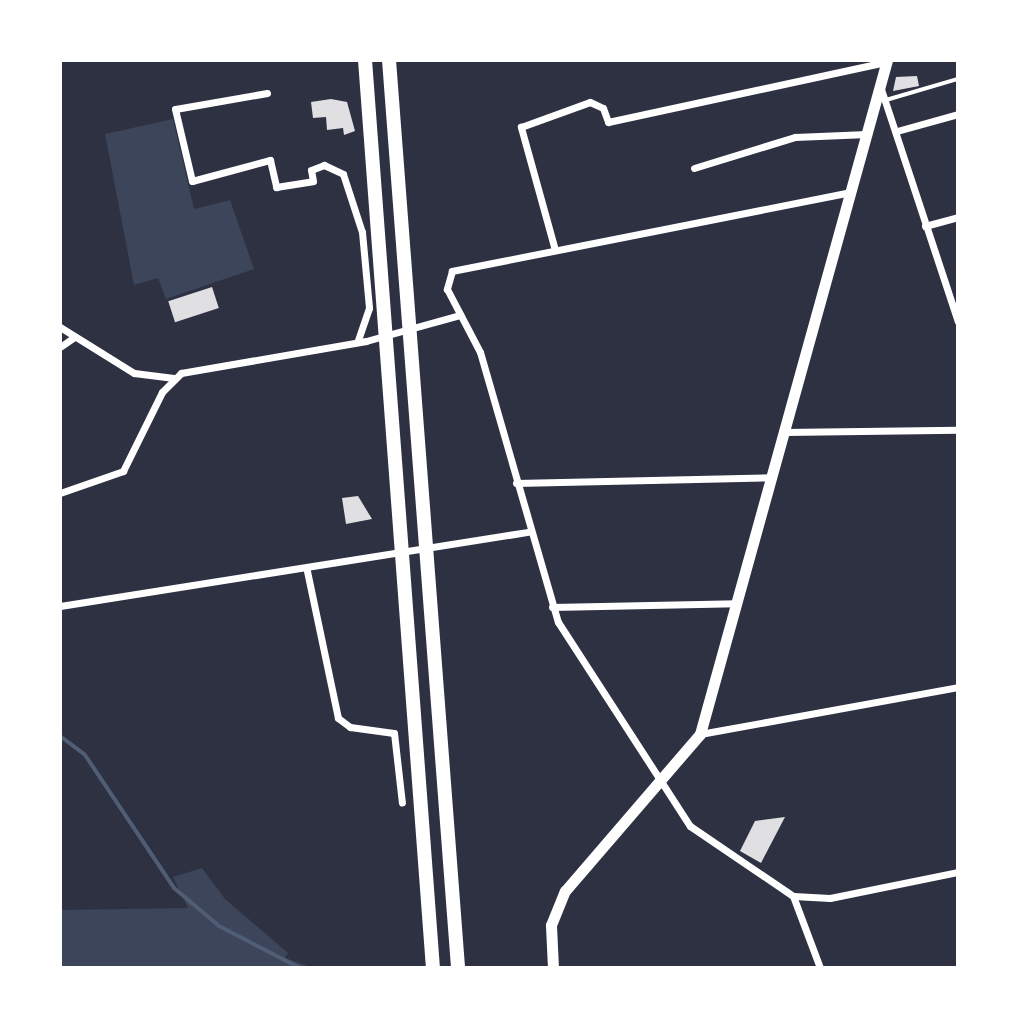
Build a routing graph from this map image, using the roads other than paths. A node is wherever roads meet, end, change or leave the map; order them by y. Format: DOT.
graph roads {
  1 [pos="365,60"];
  2 [pos="389,60"];
  3 [pos="886,61"];
  4 [pos="958,79"];
  5 [pos="880,87"];
  6 [pos="267,93"];
  7 [pos="886,100"];
  8 [pos="958,114"];
  9 [pos="897,131"];
  10 [pos="867,134"];
  11 [pos="694,168"];
  12 [pos="851,192"];
  13 [pos="958,217"];
  14 [pos="925,226"];
  15 [pos="555,250"];
  16 [pos="460,315"];
  17 [pos="957,317"];
  18 [pos="60,327"];
  19 [pos="73,338"];
  20 [pos="357,342"];
  21 [pos="60,347"];
  22 [pos="174,378"];
  23 [pos="958,430"];
  24 [pos="784,432"];
  25 [pos="771,477"];
  26 [pos="516,483"];
  27 [pos="60,493"];
  28 [pos="528,532"];
  29 [pos="307,571"];
  30 [pos="736,603"];
  31 [pos="60,606"];
  32 [pos="552,607"];
  33 [pos="958,687"];
  34 [pos="700,734"];
  35 [pos="659,786"];
  36 [pos="402,803"];
  37 [pos="958,872"];
  38 [pos="793,896"];
  39 [pos="433,968"];
  40 [pos="458,968"];
  41 [pos="553,968"];
  42 [pos="820,968"];
  1 -- 39 [label="highway"];
  2 -- 40 [label="highway"];
  3 -- 5 [label="main road"];
  3 -- 15 [label="street"];
  4 -- 7 [label="lane"];
  5 -- 7 [label="street"];
  5 -- 10 [label="main road"];
  6 -- 20 [label="street"];
  7 -- 9 [label="street"];
  8 -- 9 [label="street"];
  9 -- 14 [label="street"];
  10 -- 11 [label="street"];
  10 -- 12 [label="main road"];
  12 -- 15 [label="street"];
  12 -- 24 [label="main road"];
  13 -- 14 [label="street"];
  14 -- 17 [label="street"];
  15 -- 16 [label="street"];
  16 -- 20 [label="street"];
  16 -- 26 [label="street"];
  18 -- 19 [label="street"];
  19 -- 21 [label="street"];
  19 -- 22 [label="street"];
  20 -- 22 [label="street"];
  22 -- 27 [label="street"];
  23 -- 24 [label="street"];
  24 -- 25 [label="main road"];
  25 -- 26 [label="street"];
  25 -- 30 [label="main road"];
  26 -- 28 [label="street"];
  28 -- 29 [label="street"];
  28 -- 32 [label="street"];
  29 -- 31 [label="street"];
  29 -- 36 [label="street"];
  30 -- 32 [label="street"];
  30 -- 34 [label="main road"];
  32 -- 35 [label="street"];
  33 -- 34 [label="street"];
  34 -- 35 [label="main road"];
  35 -- 38 [label="street"];
  35 -- 41 [label="main road"];
  37 -- 38 [label="street"];
  38 -- 42 [label="street"];
}
